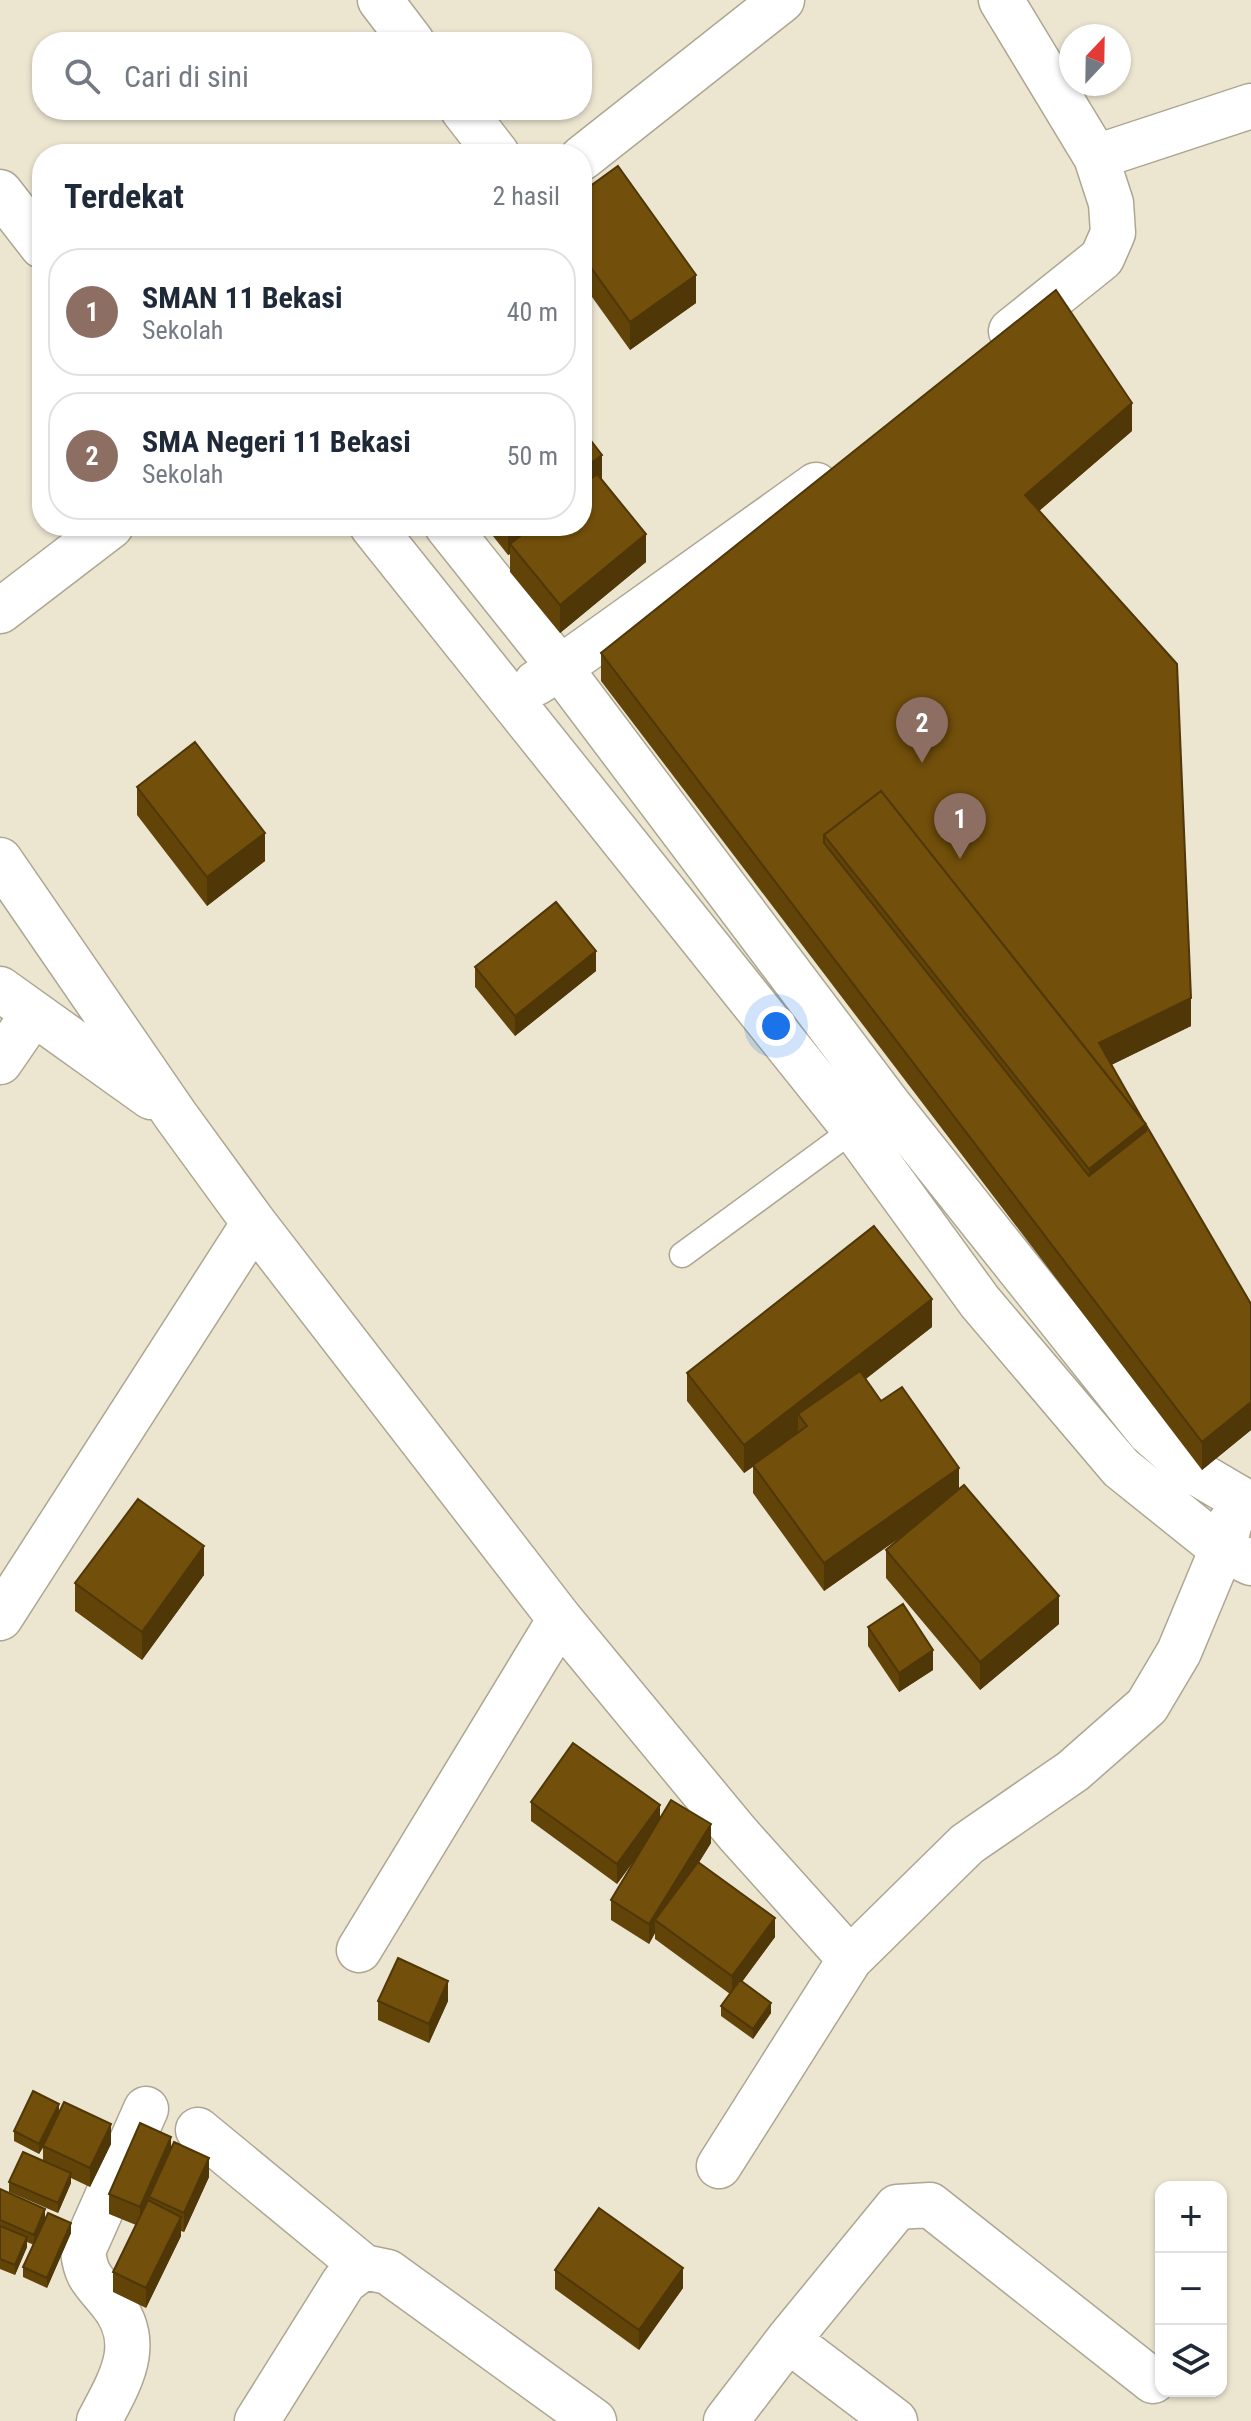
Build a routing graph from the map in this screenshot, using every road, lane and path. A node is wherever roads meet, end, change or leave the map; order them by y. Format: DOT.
graph roads {
  1 [pos="380,0"];
  2 [pos="782,0"];
  3 [pos="1001,0"];
  4 [pos="404,32"];
  5 [pos="1251,106"];
  6 [pos="471,120"];
  7 [pos="489,144"];
  8 [pos="592,150"];
  9 [pos="1096,157"];
  10 [pos="0,192"];
  11 [pos="32,233"];
  12 [pos="979,356"];
  13 [pos="844,464"];
  14 [pos="98,536"];
  15 [pos="380,536"];
  16 [pos="455,536"];
  17 [pos="0,611"];
  18 [pos="560,668"];
  19 [pos="509,699"];
  20 [pos="0,860"];
  21 [pos="16,1001"];
  22 [pos="0,1062"];
  23 [pos="176,1116"];
  24 [pos="871,1116"];
  25 [pos="254,1223"];
  26 [pos="682,1255"];
  27 [pos="1244,1501"];
  28 [pos="1236,1556"];
  29 [pos="0,1618"];
  30 [pos="560,1619"];
  31 [pos="359,1950"];
  32 [pos="850,1959"];
  33 [pos="146,2109"];
  34 [pos="198,2130"];
  35 [pos="719,2166"];
  36 [pos="364,2267"];
  37 [pos="788,2340"];
  38 [pos="1153,2381"];
  39 [pos="99,2421"];
  40 [pos="257,2421"];
  41 [pos="594,2421"];
  42 [pos="726,2421"];
  43 [pos="895,2421"];
  1 -- 4 [label="street"];
  2 -- 8 [label="street"];
  3 -- 9 [label="street"];
  5 -- 9 [label="street"];
  6 -- 7 [label="street"];
  9 -- 12 [label="street"];
  10 -- 11 [label="street"];
  13 -- 18 [label="street"];
  14 -- 17 [label="street"];
  15 -- 19 [label="street"];
  16 -- 18 [label="street"];
  18 -- 19 [label="street"];
  18 -- 24 [label="street"];
  19 -- 24 [label="street"];
  20 -- 23 [label="street"];
  21 -- 22 [label="street"];
  21 -- 23 [label="street"];
  23 -- 25 [label="street"];
  24 -- 26 [label="lane"];
  24 -- 27 [label="street"];
  24 -- 28 [label="street"];
  25 -- 29 [label="street"];
  25 -- 30 [label="street"];
  27 -- 28 [label="street"];
  28 -- 32 [label="street"];
  30 -- 31 [label="street"];
  30 -- 32 [label="street"];
  32 -- 35 [label="street"];
  33 -- 39 [label="street"];
  34 -- 36 [label="street"];
  36 -- 40 [label="street"];
  36 -- 41 [label="street"];
  37 -- 38 [label="street"];
  37 -- 42 [label="street"];
  37 -- 43 [label="street"];
}
